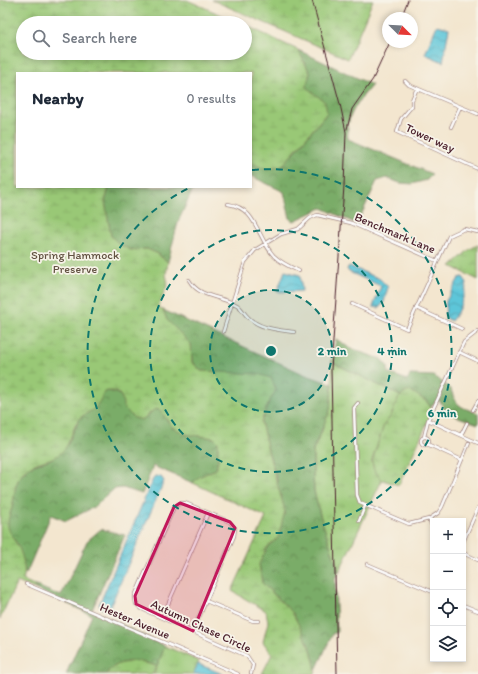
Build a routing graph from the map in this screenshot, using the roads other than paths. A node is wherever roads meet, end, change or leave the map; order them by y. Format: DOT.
graph roads {
  1 [pos="405,81"];
  2 [pos="417,88"];
  3 [pos="460,107"];
  4 [pos="478,114"];
  5 [pos="451,127"];
  6 [pos="478,169"];
  7 [pos="228,204"];
  8 [pos="478,232"];
  9 [pos="266,243"];
  10 [pos="437,260"];
  11 [pos="299,270"];
  12 [pos="189,280"];
  13 [pos="232,303"];
  14 [pos="352,304"];
  15 [pos="416,308"];
  16 [pos="462,329"];
  17 [pos="478,331"];
  18 [pos="223,332"];
  19 [pos="294,332"];
  20 [pos="459,352"];
  21 [pos="478,361"];
  22 [pos="478,401"];
  23 [pos="358,403"];
  24 [pos="473,410"];
  25 [pos="428,420"];
  26 [pos="467,423"];
  27 [pos="461,435"];
  28 [pos="424,437"];
  29 [pos="478,443"];
  30 [pos="427,444"];
  31 [pos="469,444"];
  32 [pos="462,460"];
  33 [pos="365,506"];
  34 [pos="478,508"];
  35 [pos="208,513"];
  36 [pos="429,519"];
  37 [pos="359,521"];
  38 [pos="466,535"];
  39 [pos="465,554"];
  40 [pos="478,560"];
  41 [pos="367,564"];
  42 [pos="26,584"];
  43 [pos="430,591"];
  44 [pos="206,601"];
  45 [pos="466,606"];
  46 [pos="478,611"];
  47 [pos="162,618"];
  48 [pos="259,621"];
  49 [pos="193,632"];
  50 [pos="238,674"];
  51 [pos="251,674"];
  1 -- 2 [label="street"];
  2 -- 3 [label="street"];
  2 -- 6 [label="street, Tower way"];
  3 -- 4 [label="street"];
  3 -- 5 [label="street, Tower way"];
  7 -- 9 [label="street"];
  8 -- 10 [label="street"];
  9 -- 10 [label="street, Benchmark Lane"];
  9 -- 11 [label="street"];
  9 -- 13 [label="street, Benchmark Lane"];
  10 -- 15 [label="street"];
  12 -- 13 [label="street"];
  13 -- 18 [label="street, Benchmark Lane"];
  13 -- 19 [label="street"];
  14 -- 15 [label="street"];
  15 -- 16 [label="street"];
  17 -- 20 [label="street"];
  20 -- 21 [label="street"];
  20 -- 25 [label="street"];
  22 -- 24 [label="street"];
  23 -- 33 [label="street"];
  25 -- 27 [label="street"];
  25 -- 28 [label="street"];
  26 -- 27 [label="street"];
  27 -- 29 [label="street"];
  28 -- 30 [label="street"];
  28 -- 30 [label="street"];
  30 -- 32 [label="street"];
  31 -- 32 [label="street"];
  32 -- 36 [label="street"];
  33 -- 36 [label="street"];
  33 -- 37 [label="street"];
  34 -- 38 [label="street"];
  35 -- 44 [label="street, Autumn Chase Circle"];
  35 -- 47 [label="street"];
  35 -- 47 [label="street, Autumn Chase Circle"];
  39 -- 40 [label="street"];
  41 -- 43 [label="street"];
  42 -- 50 [label="street, Hester Avenue"];
  44 -- 48 [label="street"];
  44 -- 49 [label="street"];
  45 -- 46 [label="street"];
  47 -- 49 [label="street, Autumn Chase Circle"];
  49 -- 51 [label="street, Autumn Chase Circle"];
}
